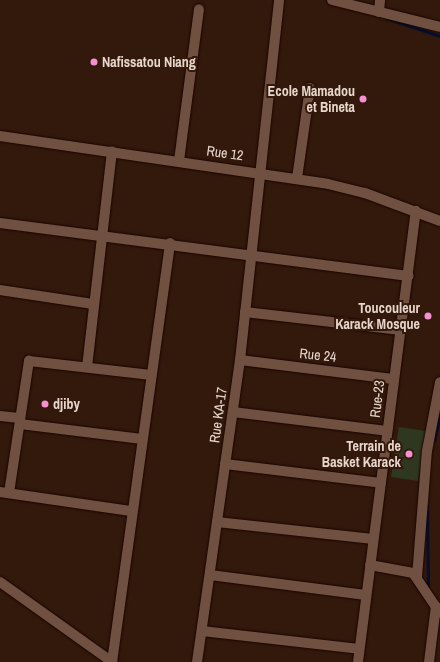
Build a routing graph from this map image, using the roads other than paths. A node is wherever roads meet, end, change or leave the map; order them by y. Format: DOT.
graph roads {
  1 [pos="279,0"];
  2 [pos="332,0"];
  3 [pos="380,0"];
  4 [pos="199,9"];
  5 [pos="379,12"];
  6 [pos="440,27"];
  7 [pos="310,88"];
  8 [pos="0,136"];
  9 [pos="112,151"];
  10 [pos="179,160"];
  11 [pos="262,173"];
  12 [pos="297,178"];
  13 [pos="416,211"];
  14 [pos="440,221"];
  15 [pos="0,223"];
  16 [pos="101,236"];
  17 [pos="170,243"];
  18 [pos="252,256"];
  19 [pos="409,276"];
  20 [pos="0,290"];
  21 [pos="93,304"];
  22 [pos="245,312"];
  23 [pos="401,330"];
  24 [pos="240,360"];
  25 [pos="87,367"];
  26 [pos="151,375"];
  27 [pos="393,378"];
  28 [pos="440,382"];
  29 [pos="233,412"];
  30 [pos="0,416"];
  31 [pos="20,421"];
  32 [pos="387,431"];
  33 [pos="142,439"];
  34 [pos="225,464"];
  35 [pos="381,483"];
  36 [pos="5,492"];
  37 [pos="131,511"];
  38 [pos="216,522"];
  39 [pos="374,539"];
  40 [pos="370,565"];
  41 [pos="210,575"];
  42 [pos="417,577"];
  43 [pos="0,582"];
  44 [pos="366,595"];
  45 [pos="438,610"];
  46 [pos="202,631"];
  47 [pos="360,649"];
  48 [pos="112,662"];
  49 [pos="198,662"];
  50 [pos="358,662"];
  51 [pos="429,662"];
  1 -- 11 [label="street, Rue KA-17"];
  2 -- 5 [label="street"];
  3 -- 5 [label="street"];
  4 -- 10 [label="street"];
  5 -- 6 [label="street"];
  7 -- 12 [label="street"];
  8 -- 9 [label="street, Rue 12"];
  9 -- 10 [label="street, Rue 12"];
  9 -- 16 [label="street"];
  10 -- 11 [label="street, Rue 12"];
  11 -- 12 [label="street, Rue 12"];
  11 -- 18 [label="street, Rue KA-17"];
  12 -- 13 [label="street, Rue 12"];
  13 -- 14 [label="street, Rue 12"];
  13 -- 19 [label="street, Rue-23"];
  15 -- 16 [label="street"];
  16 -- 17 [label="street"];
  16 -- 21 [label="street"];
  17 -- 18 [label="street"];
  17 -- 26 [label="street"];
  18 -- 19 [label="street"];
  18 -- 22 [label="street, Rue KA-17"];
  19 -- 23 [label="street, Rue-23"];
  20 -- 21 [label="street"];
  21 -- 25 [label="street"];
  22 -- 23 [label="street"];
  22 -- 24 [label="street, Rue KA-17"];
  23 -- 27 [label="street, Rue-23"];
  24 -- 27 [label="street, Rue 24"];
  24 -- 29 [label="street, Rue KA-17"];
  25 -- 26 [label="street"];
  25 -- 31 [label="street"];
  26 -- 33 [label="street"];
  27 -- 32 [label="street, Rue-23"];
  28 -- 42 [label="street"];
  29 -- 32 [label="street"];
  29 -- 34 [label="street, Rue KA-17"];
  30 -- 31 [label="street"];
  31 -- 33 [label="street"];
  31 -- 36 [label="street"];
  32 -- 35 [label="street, Rue-23"];
  33 -- 37 [label="street"];
  34 -- 35 [label="street"];
  34 -- 38 [label="street, Rue KA-17"];
  35 -- 39 [label="street, Rue-23"];
  36 -- 37 [label="street"];
  37 -- 48 [label="street"];
  38 -- 39 [label="street"];
  38 -- 41 [label="street, Rue KA-17"];
  39 -- 40 [label="street, Rue-23"];
  40 -- 42 [label="street"];
  40 -- 44 [label="street, Rue-23"];
  41 -- 44 [label="street"];
  41 -- 46 [label="street, Rue KA-17"];
  42 -- 45 [label="street"];
  43 -- 48 [label="street"];
  44 -- 47 [label="street, Rue-23"];
  45 -- 51 [label="street"];
  46 -- 47 [label="street"];
  46 -- 49 [label="street, Rue KA-17"];
  47 -- 50 [label="street, Rue-23"];
}
